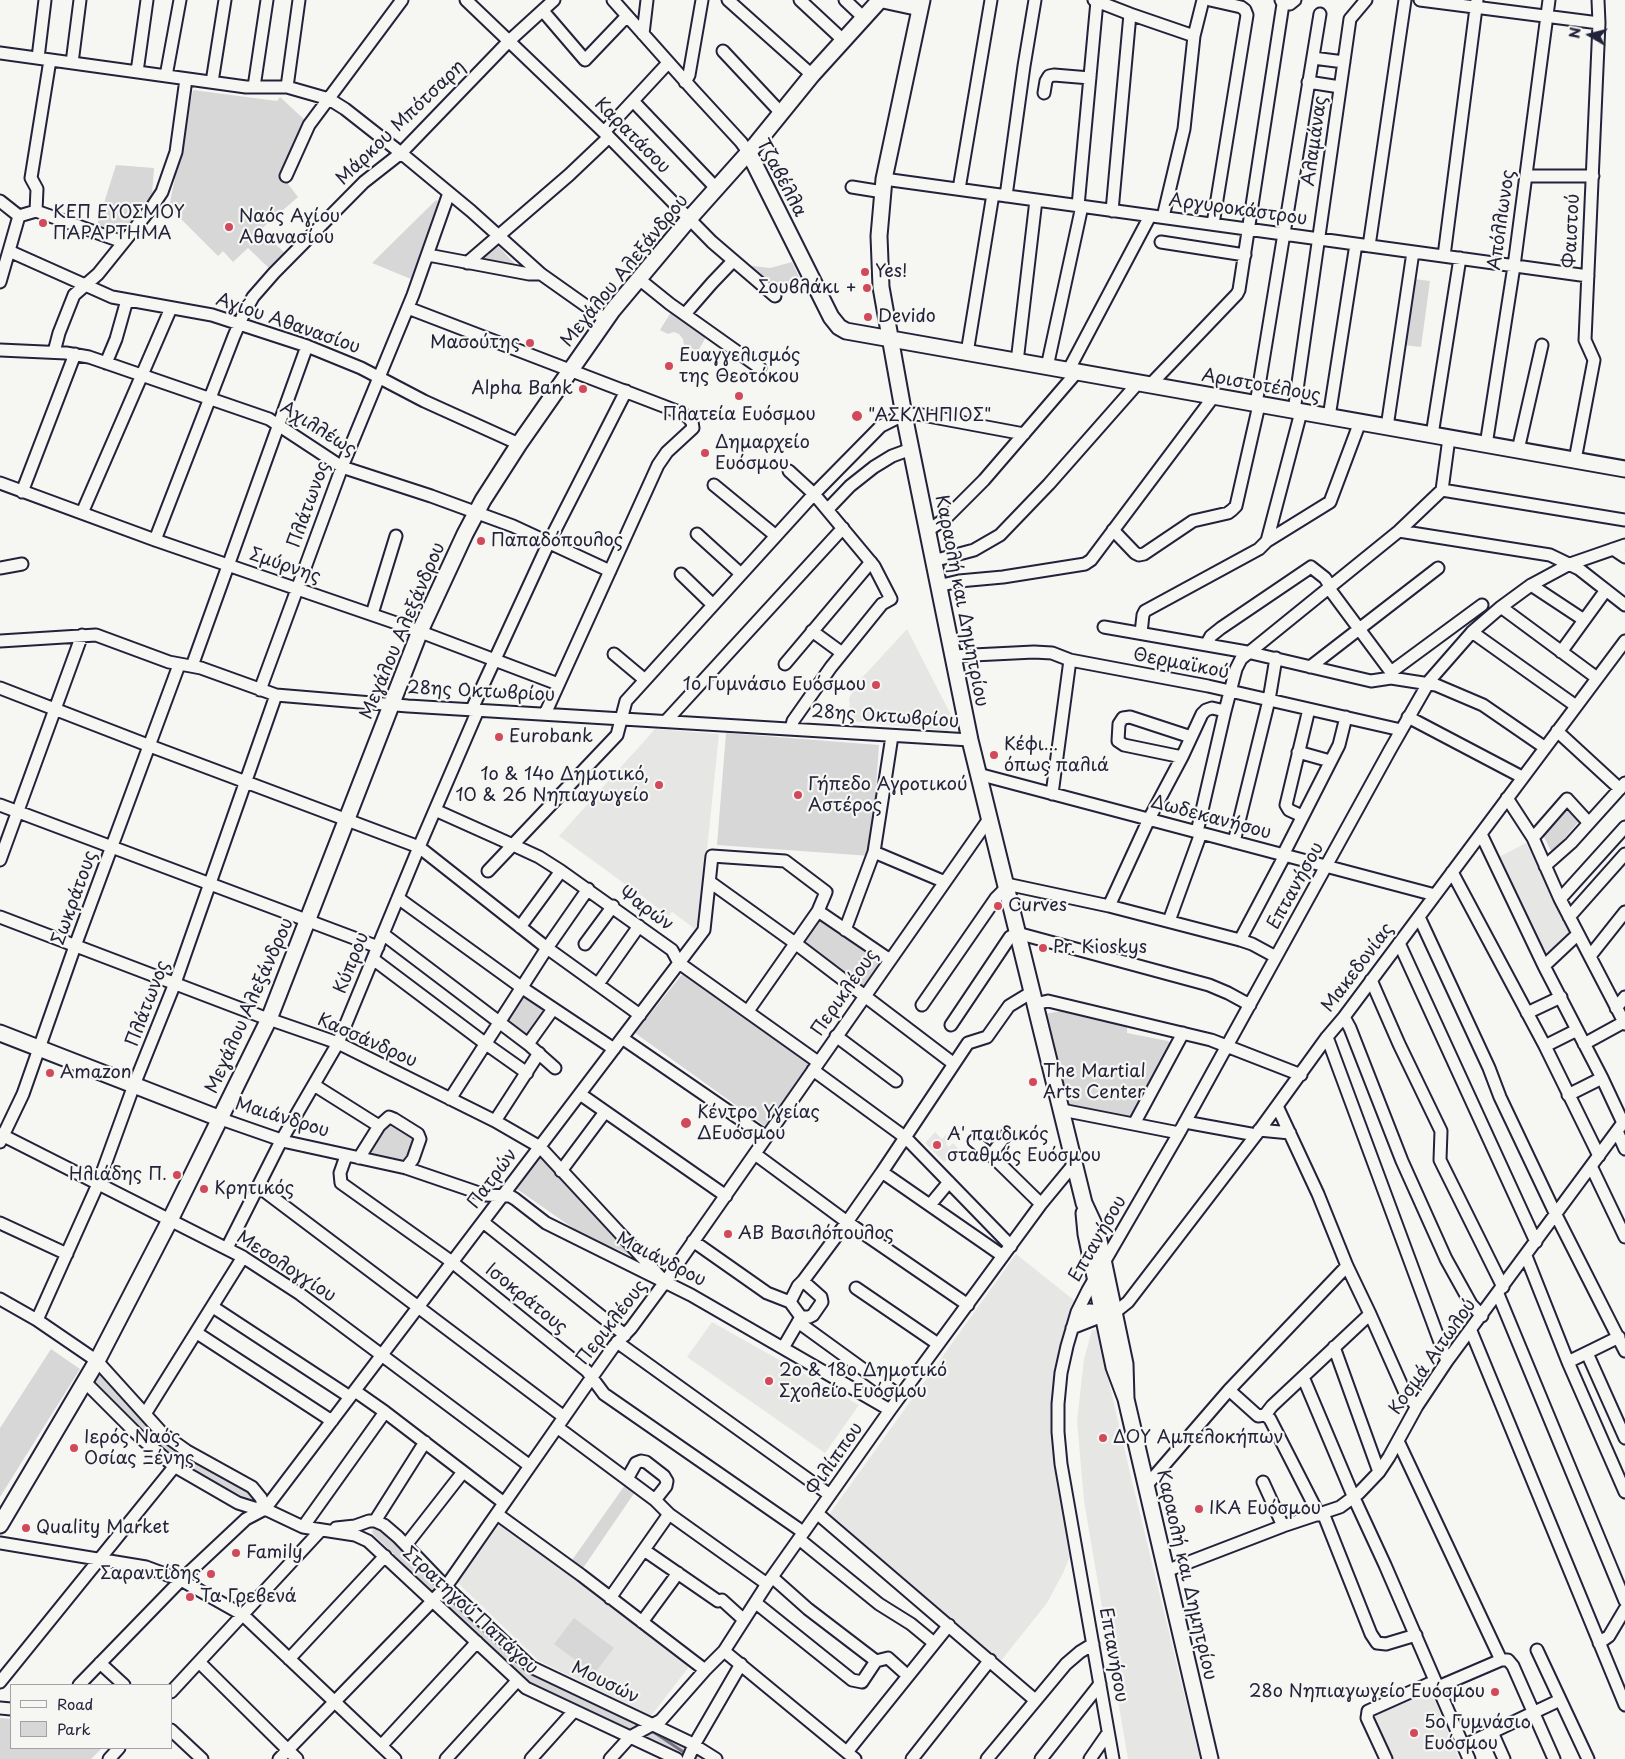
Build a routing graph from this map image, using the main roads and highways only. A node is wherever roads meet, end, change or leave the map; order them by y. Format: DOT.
graph roads {
  1 [pos="882,0"];
  2 [pos="921,4"];
  3 [pos="749,153"];
  4 [pos="890,339"];
  5 [pos="1625,469"];
  6 [pos="0,1033"];
  7 [pos="221,1119"];
  8 [pos="1084,1203"];
  9 [pos="1107,1313"];
  10 [pos="0,1525"];
  11 [pos="1210,1759"];
  1 -- 2 [label="main road, Μεγάλου Αλεξάνδρου"];
  1 -- 3 [label="main road, Μεγάλου Αλεξάνδρου"];
  2 -- 4 [label="main road, Καραολή και Δημητρίου"];
  3 -- 4 [label="main road, Τζαβέλλα"];
  3 -- 7 [label="main road, Μεγάλου Αλεξάνδρου"];
  4 -- 5 [label="main road, Αριστοτέλους"];
  4 -- 8 [label="main road, Καραολή και Δημητρίου"];
  6 -- 7 [label="main road, Μαιάνδρου"];
  7 -- 10 [label="main road, Μεγάλου Αλεξάνδρου"];
  8 -- 9 [label="main road, Καραολή και Δημητρίου"];
  8 -- 9 [label="main road, Καραολή και Δημητρίου"];
  9 -- 11 [label="main road, Καραολή και Δημητρίου"];
}
